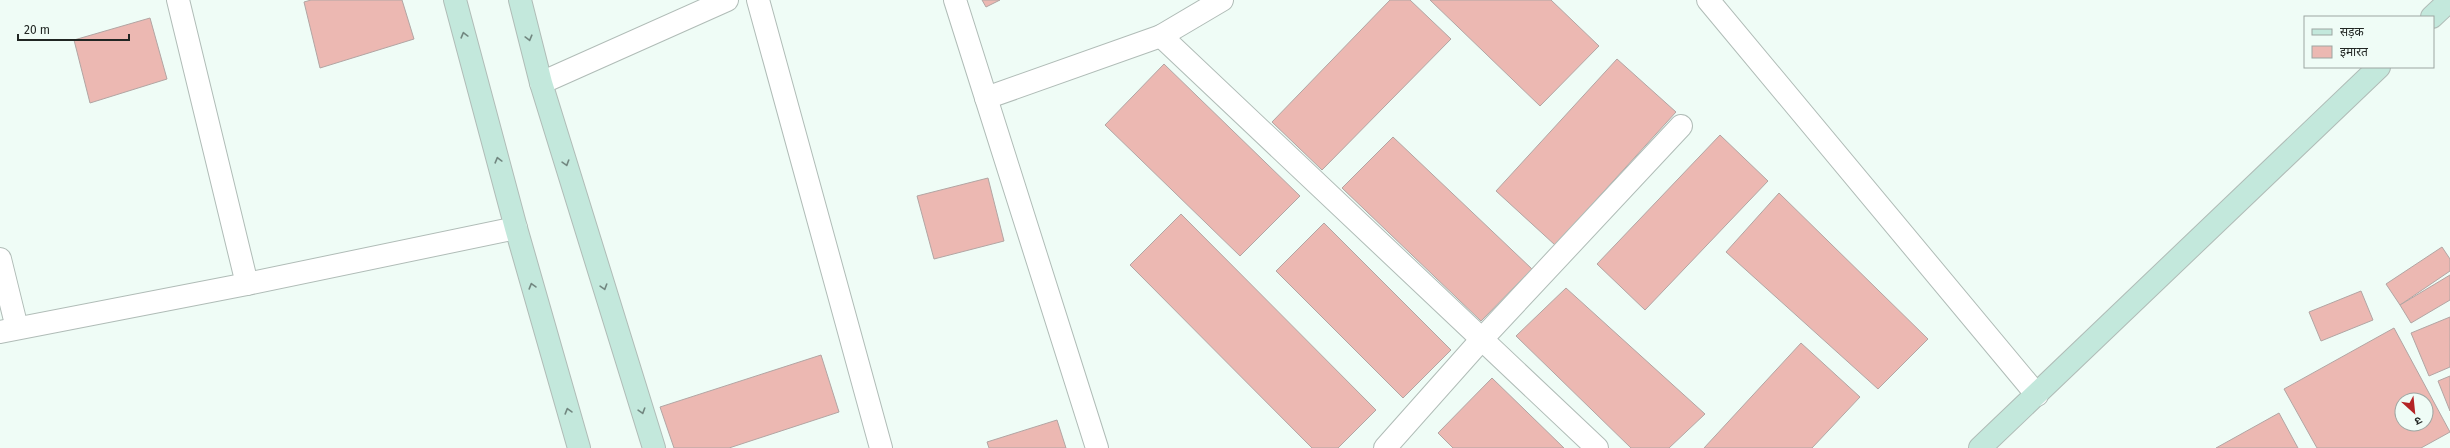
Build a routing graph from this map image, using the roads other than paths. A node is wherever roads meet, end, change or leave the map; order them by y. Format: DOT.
graph roads {
  1 [pos="178,0"];
  2 [pos="455,0"];
  3 [pos="520,0"];
  4 [pos="727,0"];
  5 [pos="758,0"];
  6 [pos="956,0"];
  7 [pos="1222,0"];
  8 [pos="1708,0"];
  9 [pos="2450,0"];
  10 [pos="2433,16"];
  11 [pos="1161,36"];
  12 [pos="2378,68"];
  13 [pos="541,83"];
  14 [pos="986,98"];
  15 [pos="1681,126"];
  16 [pos="516,228"];
  17 [pos="0,260"];
  18 [pos="247,284"];
  19 [pos="9,330"];
  20 [pos="1481,340"];
  21 [pos="2037,395"];
  22 [pos="579,448"];
  23 [pos="654,448"];
  24 [pos="881,448"];
  25 [pos="1097,448"];
  26 [pos="1385,448"];
  27 [pos="1598,448"];
  28 [pos="1980,448"];
  1 -- 18 [label="street"];
  16 -- 2 [label="street, one-way"];
  3 -- 13 [label="street, one-way"];
  4 -- 13 [label="street"];
  5 -- 24 [label="street"];
  6 -- 14 [label="street"];
  7 -- 11 [label="street"];
  8 -- 21 [label="street"];
  9 -- 10 [label="street"];
  11 -- 14 [label="street"];
  11 -- 20 [label="street"];
  12 -- 21 [label="street"];
  13 -- 23 [label="street, one-way"];
  14 -- 25 [label="street"];
  15 -- 20 [label="street"];
  16 -- 18 [label="street"];
  22 -- 16 [label="street, one-way"];
  17 -- 19 [label="street"];
  18 -- 19 [label="street"];
  20 -- 26 [label="street"];
  20 -- 27 [label="street"];
  21 -- 28 [label="street"];
}
